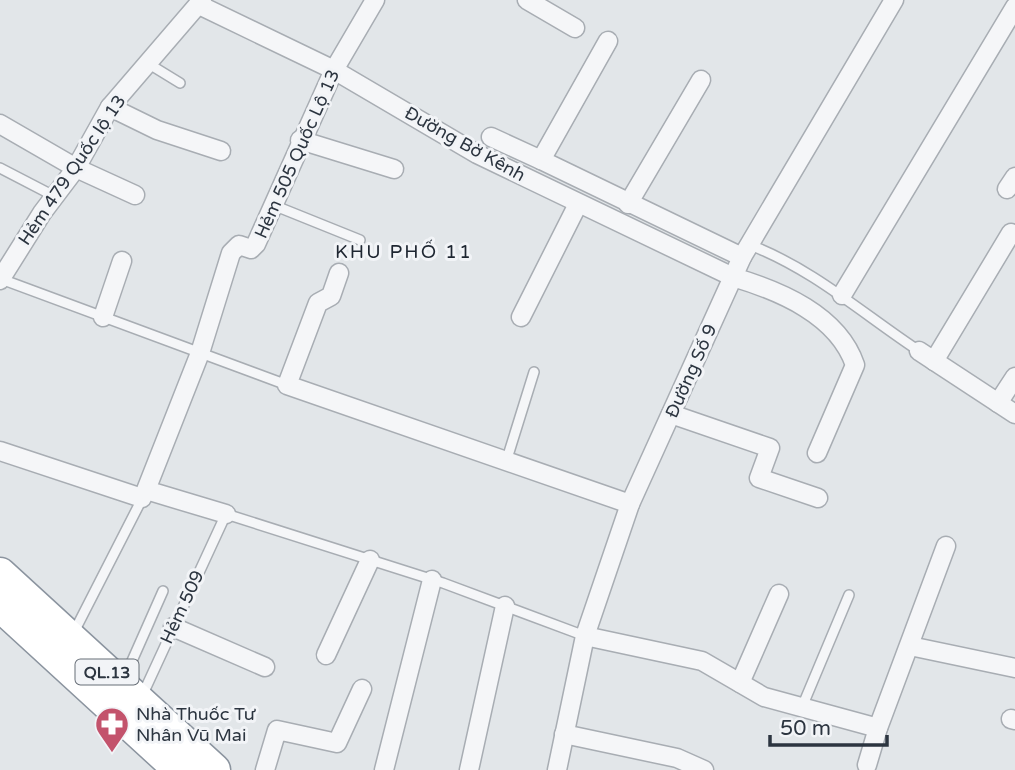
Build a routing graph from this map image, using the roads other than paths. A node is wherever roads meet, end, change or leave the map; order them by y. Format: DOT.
graph roads {
  1 [pos="375,0"];
  2 [pos="527,0"];
  3 [pos="894,0"];
  4 [pos="1005,0"];
  5 [pos="201,2"];
  6 [pos="1015,7"];
  7 [pos="575,28"];
  8 [pos="608,41"];
  9 [pos="149,64"];
  10 [pos="334,70"];
  11 [pos="701,80"];
  12 [pos="180,83"];
  13 [pos="110,107"];
  14 [pos="0,124"];
  15 [pos="491,138"];
  16 [pos="300,140"];
  17 [pos="221,151"];
  18 [pos="541,160"];
  19 [pos="76,168"];
  20 [pos="0,169"];
  21 [pos="394,169"];
  22 [pos="135,195"];
  23 [pos="54,196"];
  24 [pos="578,204"];
  25 [pos="628,204"];
  26 [pos="273,205"];
  27 [pos="1011,233"];
  28 [pos="360,240"];
  29 [pos="746,251"];
  30 [pos="122,261"];
  31 [pos="339,273"];
  32 [pos="733,277"];
  33 [pos="0,279"];
  34 [pos="842,295"];
  35 [pos="103,317"];
  36 [pos="521,317"];
  37 [pos="200,353"];
  38 [pos="927,356"];
  39 [pos="534,372"];
  40 [pos="1015,377"];
  41 [pos="287,385"];
  42 [pos="998,403"];
  43 [pos="671,414"];
  44 [pos="1015,414"];
  45 [pos="0,451"];
  46 [pos="817,453"];
  47 [pos="506,462"];
  48 [pos="144,494"];
  49 [pos="818,498"];
  50 [pos="630,504"];
  51 [pos="226,514"];
  52 [pos="946,546"];
  53 [pos="370,560"];
  54 [pos="0,574"];
  55 [pos="432,580"];
  56 [pos="163,591"];
  57 [pos="779,594"];
  58 [pos="849,595"];
  59 [pos="0,605"];
  60 [pos="505,606"];
  61 [pos="173,627"];
  62 [pos="585,636"];
  63 [pos="71,638"];
  64 [pos="910,646"];
  65 [pos="326,655"];
  66 [pos="265,667"];
  67 [pos="1015,668"];
  68 [pos="740,683"];
  69 [pos="362,690"];
  70 [pos="131,693"];
  71 [pos="802,707"];
  72 [pos="878,728"];
  73 [pos="564,734"];
  74 [pos="867,765"];
  75 [pos="180,770"];
  76 [pos="214,770"];
  77 [pos="265,770"];
  78 [pos="384,770"];
  79 [pos="470,770"];
  80 [pos="557,770"];
  81 [pos="704,770"];
  1 -- 10 [label="street, Hẻm 505 Quốc Lộ 13"];
  2 -- 7 [label="street"];
  3 -- 29 [label="street, Đường Số 9"];
  4 -- 6 [label="street"];
  5 -- 9 [label="street, Hẻm 479 Quốc lộ 13"];
  5 -- 10 [label="street, Đường Bờ Kênh"];
  6 -- 34 [label="street"];
  8 -- 18 [label="street"];
  9 -- 12 [label="lane"];
  9 -- 13 [label="street, Hẻm 479 Quốc lộ 13"];
  10 -- 16 [label="street, Hẻm 505 Quốc Lộ 13"];
  10 -- 24 [label="street, Đường Bờ Kênh"];
  11 -- 25 [label="street"];
  13 -- 17 [label="street"];
  13 -- 19 [label="street, Hẻm 479 Quốc lộ 13"];
  14 -- 19 [label="street"];
  15 -- 18 [label="street"];
  16 -- 21 [label="street"];
  16 -- 26 [label="street, Hẻm 505 Quốc Lộ 13"];
  18 -- 25 [label="street"];
  19 -- 22 [label="street"];
  19 -- 23 [label="street, Hẻm 479 Quốc lộ 13"];
  20 -- 23 [label="lane"];
  23 -- 33 [label="street, Hẻm 479 Quốc lộ 13"];
  24 -- 32 [label="street, Đường Bờ Kênh"];
  24 -- 36 [label="street"];
  25 -- 29 [label="street"];
  26 -- 28 [label="lane"];
  26 -- 37 [label="street, Hẻm 505 Quốc Lộ 13"];
  27 -- 38 [label="street"];
  29 -- 32 [label="street, Đường Số 9"];
  29 -- 34 [label="lane"];
  30 -- 35 [label="street"];
  31 -- 41 [label="street"];
  32 -- 43 [label="street, Đường Số 9"];
  32 -- 46 [label="street, Đường Bờ Kênh"];
  33 -- 35 [label="lane"];
  34 -- 38 [label="lane"];
  35 -- 37 [label="lane"];
  37 -- 41 [label="lane"];
  37 -- 48 [label="street, Hẻm 505 Quốc Lộ 13"];
  38 -- 42 [label="street"];
  39 -- 47 [label="lane"];
  40 -- 42 [label="street"];
  41 -- 47 [label="street"];
  42 -- 44 [label="street"];
  43 -- 49 [label="street"];
  43 -- 50 [label="street, Đường Số 9"];
  45 -- 48 [label="street"];
  47 -- 50 [label="street"];
  48 -- 51 [label="street"];
  48 -- 63 [label="lane"];
  50 -- 62 [label="street, Đường Số 9"];
  51 -- 53 [label="lane"];
  51 -- 61 [label="lane, Hẻm 509"];
  52 -- 64 [label="street"];
  53 -- 55 [label="lane"];
  53 -- 65 [label="street"];
  54 -- 63 [label="highway, QL.13"];
  55 -- 60 [label="lane"];
  55 -- 78 [label="street"];
  56 -- 70 [label="lane"];
  57 -- 68 [label="street"];
  58 -- 71 [label="lane"];
  59 -- 75 [label="highway, QL.13"];
  60 -- 62 [label="lane"];
  60 -- 79 [label="street"];
  61 -- 66 [label="street"];
  61 -- 70 [label="lane, Hẻm 509"];
  62 -- 68 [label="street"];
  62 -- 73 [label="street, Đường Số 9"];
  63 -- 70 [label="highway, QL.13"];
  64 -- 67 [label="street"];
  64 -- 72 [label="street"];
  68 -- 71 [label="street"];
  69 -- 77 [label="street"];
  70 -- 76 [label="highway, QL.13"];
  71 -- 72 [label="street"];
  72 -- 74 [label="street"];
  73 -- 80 [label="street, Đường Số 9"];
  73 -- 81 [label="street"];
}
